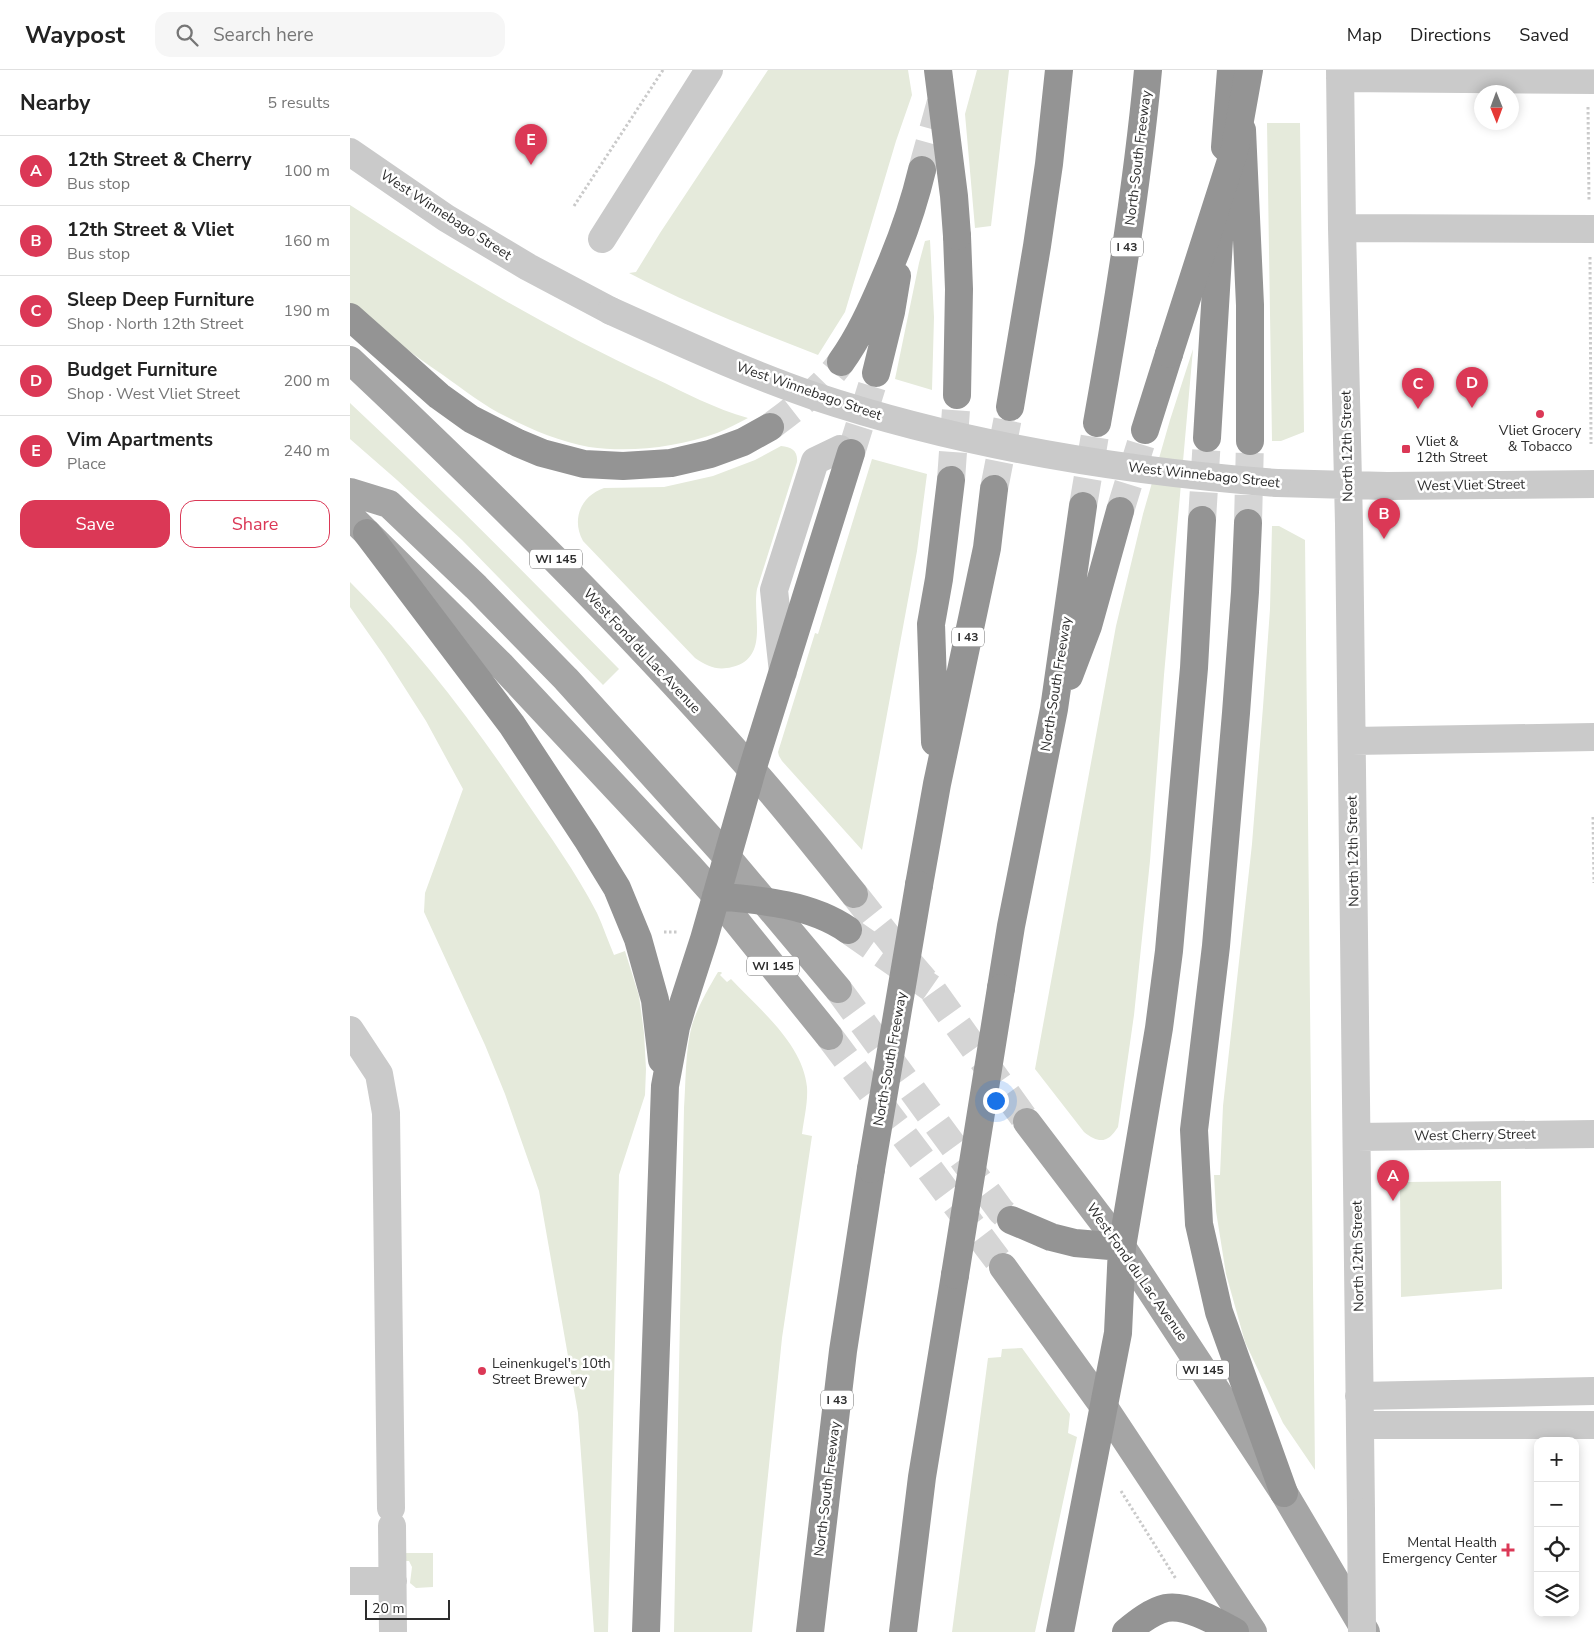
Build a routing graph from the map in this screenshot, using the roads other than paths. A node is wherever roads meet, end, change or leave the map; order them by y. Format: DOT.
graph roads {
  1 [pos="710,70"];
  2 [pos="938,70"];
  3 [pos="1059,70"];
  4 [pos="1148,70"];
  5 [pos="1231,70"];
  6 [pos="1239,70"];
  7 [pos="1249,70"];
  8 [pos="1340,74"];
  9 [pos="1594,80"];
  10 [pos="350,152"];
  11 [pos="922,170"];
  12 [pos="1342,228"];
  13 [pos="1594,229"];
  14 [pos="903,235"];
  15 [pos="602,239"];
  16 [pos="350,317"];
  17 [pos="350,360"];
  18 [pos="841,362"];
  19 [pos="876,373"];
  20 [pos="957,395"];
  21 [pos="1010,407"];
  22 [pos="1097,423"];
  23 [pos="770,427"];
  24 [pos="1145,430"];
  25 [pos="1206,438"];
  26 [pos="1250,441"];
  27 [pos="846,451"];
  28 [pos="952,480"];
  29 [pos="1594,484"];
  30 [pos="1348,485"];
  31 [pos="994,489"];
  32 [pos="350,492"];
  33 [pos="1083,506"];
  34 [pos="1120,511"];
  35 [pos="1202,520"];
  36 [pos="1248,523"];
  37 [pos="359,524"];
  38 [pos="1054,709"];
  39 [pos="1594,737"];
  40 [pos="1352,741"];
  41 [pos="752,770"];
  42 [pos="936,784"];
  43 [pos="727,857"];
  44 [pos="854,894"];
  45 [pos="716,896"];
  46 [pos="763,901"];
  47 [pos="848,930"];
  48 [pos="838,989"];
  49 [pos="350,1030"];
  50 [pos="829,1036"];
  51 [pos="665,1086"];
  52 [pos="1027,1122"];
  53 [pos="1594,1134"];
  54 [pos="1357,1137"];
  55 [pos="1011,1220"];
  56 [pos="1122,1247"];
  57 [pos="1003,1267"];
  58 [pos="1594,1391"];
  59 [pos="1360,1396"];
  60 [pos="1104,1407"];
  61 [pos="1360,1425"];
  62 [pos="1594,1425"];
  63 [pos="1284,1493"];
  64 [pos="350,1581"];
  65 [pos="392,1581"];
  66 [pos="392,1632"];
  67 [pos="646,1632"];
  68 [pos="810,1632"];
  69 [pos="903,1632"];
  70 [pos="1060,1632"];
  71 [pos="1126,1632"];
  72 [pos="1235,1632"];
  73 [pos="1253,1632"];
  74 [pos="1362,1632"];
  75 [pos="1366,1632"];
  1 -- 15 [label="street"];
  2 -- 20 [label="highway, bridge"];
  3 -- 21 [label="highway"];
  4 -- 22 [label="highway, North-South Freeway / I 43"];
  5 -- 25 [label="highway"];
  6 -- 26 [label="highway"];
  7 -- 24 [label="highway, bridge"];
  8 -- 9 [label="street"];
  8 -- 12 [label="street, North 12th Street"];
  10 -- 30 [label="street, West Winnebago Street, bridge"];
  11 -- 14 [label="highway"];
  12 -- 13 [label="street"];
  12 -- 30 [label="street, North 12th Street"];
  14 -- 18 [label="highway"];
  14 -- 19 [label="highway"];
  16 -- 23 [label="highway"];
  17 -- 41 [label="main road, West Fond du Lac Avenue / WI 145"];
  27 -- 41 [label="highway"];
  28 -- 42 [label="highway"];
  29 -- 30 [label="street, West Vliet Street"];
  30 -- 40 [label="street, North 12th Street"];
  31 -- 42 [label="highway, North-South Freeway / I 43"];
  32 -- 43 [label="main road, WI 145"];
  33 -- 38 [label="highway, North-South Freeway"];
  34 -- 38 [label="highway"];
  35 -- 56 [label="highway"];
  36 -- 63 [label="highway"];
  37 -- 45 [label="main road, WI 145"];
  37 -- 51 [label="highway"];
  38 -- 69 [label="highway, North-South Freeway, bridge"];
  39 -- 40 [label="street"];
  40 -- 54 [label="street, North 12th Street"];
  41 -- 43 [label="highway"];
  41 -- 44 [label="main road, West Fond du Lac Avenue / WI 145"];
  42 -- 68 [label="highway, North-South Freeway / I 43, bridge"];
  43 -- 45 [label="highway"];
  43 -- 46 [label="main road, WI 145"];
  45 -- 46 [label="highway"];
  45 -- 50 [label="main road, WI 145"];
  45 -- 51 [label="highway"];
  46 -- 47 [label="highway"];
  46 -- 48 [label="main road, WI 145"];
  49 -- 65 [label="street"];
  51 -- 67 [label="highway"];
  52 -- 56 [label="main road, West Fond du Lac Avenue / WI 145"];
  53 -- 54 [label="street, West Cherry Street"];
  54 -- 59 [label="street, North 12th Street"];
  55 -- 56 [label="highway"];
  56 -- 60 [label="highway"];
  56 -- 63 [label="main road, West Fond du Lac Avenue / WI 145"];
  57 -- 60 [label="main road"];
  58 -- 59 [label="street"];
  59 -- 61 [label="street, North 12th Street"];
  60 -- 70 [label="highway"];
  60 -- 73 [label="main road"];
  61 -- 62 [label="street"];
  61 -- 74 [label="street, North 12th Street, bridge"];
  63 -- 75 [label="main road, West Fond du Lac Avenue / WI 145"];
  64 -- 65 [label="street"];
  65 -- 66 [label="street"];
  71 -- 72 [label="highway"];
}
